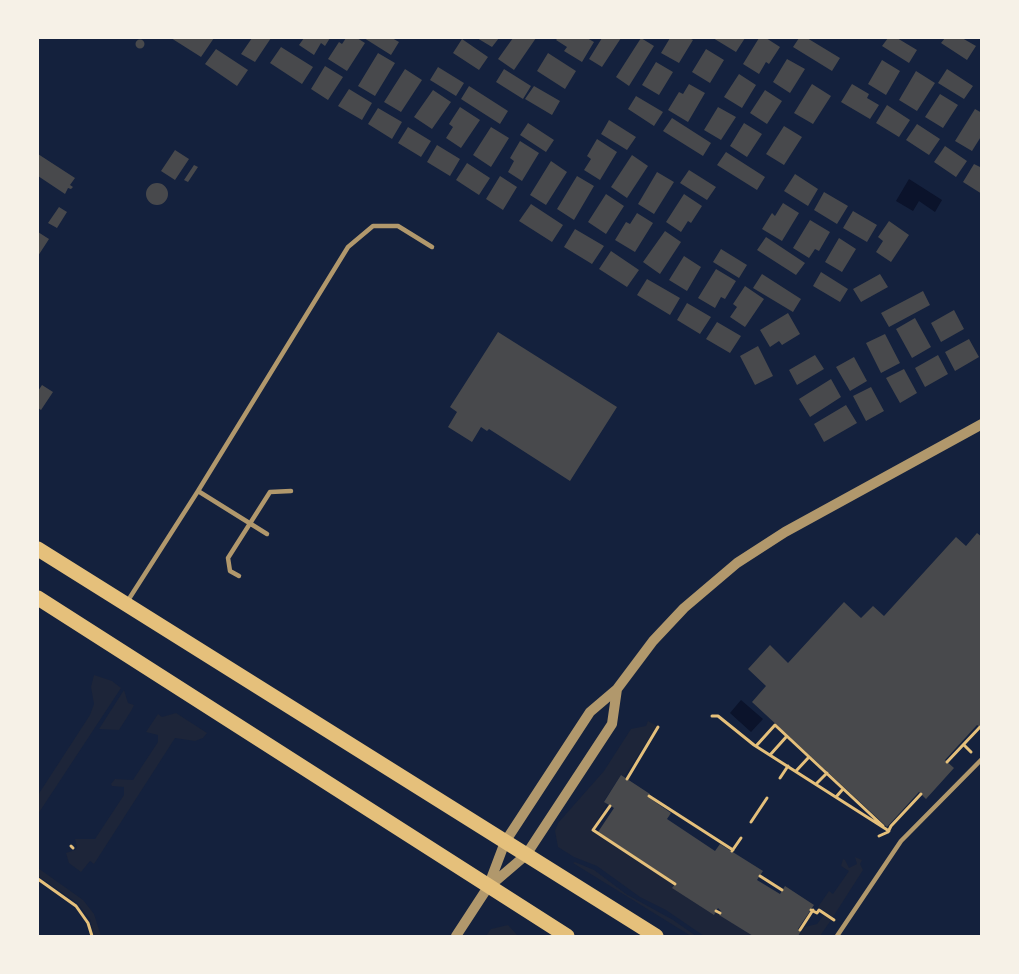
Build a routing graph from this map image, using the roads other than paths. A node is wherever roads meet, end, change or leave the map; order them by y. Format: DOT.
graph roads {
  1 [pos="432,247"];
  2 [pos="981,424"];
  3 [pos="198,491"];
  4 [pos="291,491"];
  5 [pos="250,523"];
  6 [pos="267,534"];
  7 [pos="38,549"];
  8 [pos="239,576"];
  9 [pos="38,598"];
  10 [pos="125,605"];
  11 [pos="617,689"];
  12 [pos="981,759"];
  13 [pos="505,842"];
  14 [pos="526,855"];
  15 [pos="488,887"];
  16 [pos="456,936"];
  17 [pos="567,936"];
  18 [pos="657,936"];
  19 [pos="837,936"];
  1 -- 3 [label="lane"];
  2 -- 11 [label="street"];
  3 -- 5 [label="lane"];
  3 -- 10 [label="lane"];
  4 -- 5 [label="lane"];
  5 -- 6 [label="lane"];
  5 -- 8 [label="lane"];
  7 -- 10 [label="main road"];
  9 -- 15 [label="main road"];
  10 -- 13 [label="main road"];
  11 -- 13 [label="street"];
  11 -- 14 [label="street"];
  12 -- 19 [label="lane"];
  13 -- 14 [label="main road"];
  13 -- 15 [label="street"];
  14 -- 15 [label="street"];
  14 -- 18 [label="main road"];
  15 -- 16 [label="street"];
  15 -- 17 [label="main road"];
}
